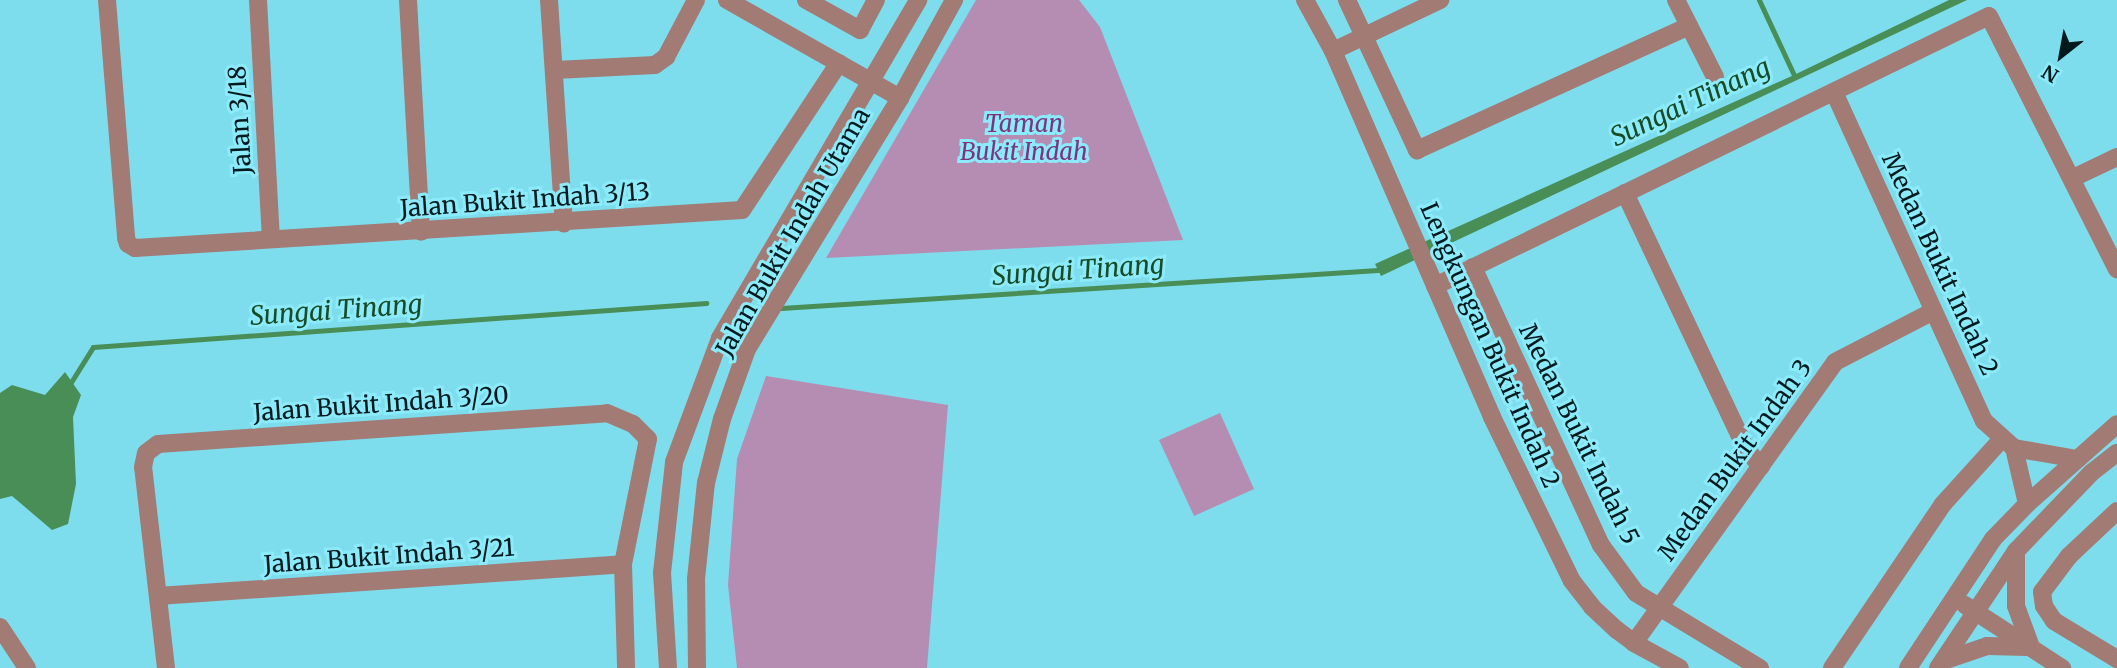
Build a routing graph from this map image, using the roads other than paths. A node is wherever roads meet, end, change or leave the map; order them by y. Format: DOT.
graph roads {
  1 [pos="107,0"];
  2 [pos="258,0"];
  3 [pos="408,0"];
  4 [pos="549,0"];
  5 [pos="696,0"];
  6 [pos="727,0"];
  7 [pos="806,0"];
  8 [pos="876,0"];
  9 [pos="919,0"];
  10 [pos="954,0"];
  11 [pos="1306,0"];
  12 [pos="1347,0"];
  13 [pos="1440,0"];
  14 [pos="1676,0"];
  15 [pos="1689,26"];
  16 [pos="1364,37"];
  17 [pos="1333,51"];
  18 [pos="839,63"];
  19 [pos="555,69"];
  20 [pos="1715,77"];
  21 [pos="872,82"];
  22 [pos="1834,92"];
  23 [pos="900,98"];
  24 [pos="2117,157"];
  25 [pos="2073,178"];
  26 [pos="1625,193"];
  27 [pos="564,223"];
  28 [pos="421,232"];
  29 [pos="271,238"];
  30 [pos="1473,267"];
  31 [pos="2117,269"];
  32 [pos="1435,286"];
  33 [pos="1934,311"];
  34 [pos="2117,424"];
  35 [pos="2008,444"];
  36 [pos="2117,453"];
  37 [pos="2077,459"];
  38 [pos="1760,466"];
  39 [pos="2027,504"];
  40 [pos="2117,511"];
  41 [pos="2016,551"];
  42 [pos="623,564"];
  43 [pos="158,596"];
  44 [pos="1952,598"];
  45 [pos="1659,608"];
  46 [pos="1976,611"];
  47 [pos="0,628"];
  48 [pos="1634,643"];
  49 [pos="2031,647"];
  50 [pos="2117,659"];
  51 [pos="1941,665"];
  52 [pos="27,668"];
  53 [pos="166,668"];
  54 [pos="626,668"];
  55 [pos="668,668"];
  56 [pos="696,668"];
  57 [pos="1680,668"];
  58 [pos="1760,668"];
  59 [pos="1832,668"];
  60 [pos="1908,668"];
  61 [pos="2062,668"];
  1 -- 29 [label="street, Jalan Bukit Indah 3/13"];
  2 -- 29 [label="street, Jalan 3/18"];
  3 -- 28 [label="street"];
  4 -- 19 [label="street"];
  5 -- 19 [label="street"];
  6 -- 18 [label="street"];
  7 -- 8 [label="street"];
  9 -- 21 [label="street, Jalan Bukit Indah Utama"];
  10 -- 23 [label="street, Jalan Bukit Indah Utama"];
  11 -- 17 [label="street, Lengkungan Bukit Indah 2"];
  12 -- 16 [label="street"];
  13 -- 16 [label="street"];
  14 -- 15 [label="street"];
  15 -- 16 [label="street"];
  15 -- 20 [label="street"];
  16 -- 17 [label="street"];
  17 -- 32 [label="street, Lengkungan Bukit Indah 2"];
  18 -- 21 [label="street"];
  18 -- 27 [label="street, Jalan Bukit Indah 3/13"];
  19 -- 27 [label="street"];
  21 -- 23 [label="street"];
  21 -- 55 [label="street, Jalan Bukit Indah Utama"];
  22 -- 25 [label="street"];
  22 -- 26 [label="street"];
  22 -- 33 [label="street, Medan Bukit Indah 2"];
  23 -- 56 [label="street, Jalan Bukit Indah Utama"];
  24 -- 25 [label="street"];
  25 -- 31 [label="street"];
  26 -- 30 [label="street"];
  26 -- 38 [label="street"];
  27 -- 28 [label="street, Jalan Bukit Indah 3/13"];
  28 -- 29 [label="street, Jalan Bukit Indah 3/13"];
  30 -- 32 [label="street"];
  30 -- 45 [label="street, Medan Bukit Indah 5"];
  32 -- 48 [label="street, Lengkungan Bukit Indah 2"];
  33 -- 35 [label="street, Medan Bukit Indah 2"];
  33 -- 38 [label="street, Medan Bukit Indah 3"];
  34 -- 37 [label="street"];
  35 -- 37 [label="street"];
  35 -- 39 [label="street, Medan Bukit Indah 2"];
  35 -- 59 [label="street"];
  36 -- 41 [label="street"];
  37 -- 39 [label="street"];
  38 -- 45 [label="street, Medan Bukit Indah 3"];
  39 -- 44 [label="street"];
  40 -- 50 [label="street"];
  41 -- 46 [label="street"];
  41 -- 49 [label="street"];
  42 -- 43 [label="street, Jalan Bukit Indah 3/21"];
  42 -- 43 [label="street, Jalan Bukit Indah 3/20"];
  42 -- 54 [label="street"];
  43 -- 53 [label="street"];
  44 -- 46 [label="street"];
  44 -- 60 [label="street"];
  45 -- 48 [label="street, Medan Bukit Indah 3"];
  45 -- 58 [label="street, Medan Bukit Indah 5"];
  46 -- 49 [label="street"];
  46 -- 51 [label="street"];
  47 -- 52 [label="street"];
  48 -- 57 [label="street, Lengkungan Bukit Indah 2"];
  49 -- 51 [label="street"];
  49 -- 61 [label="street"];
}
